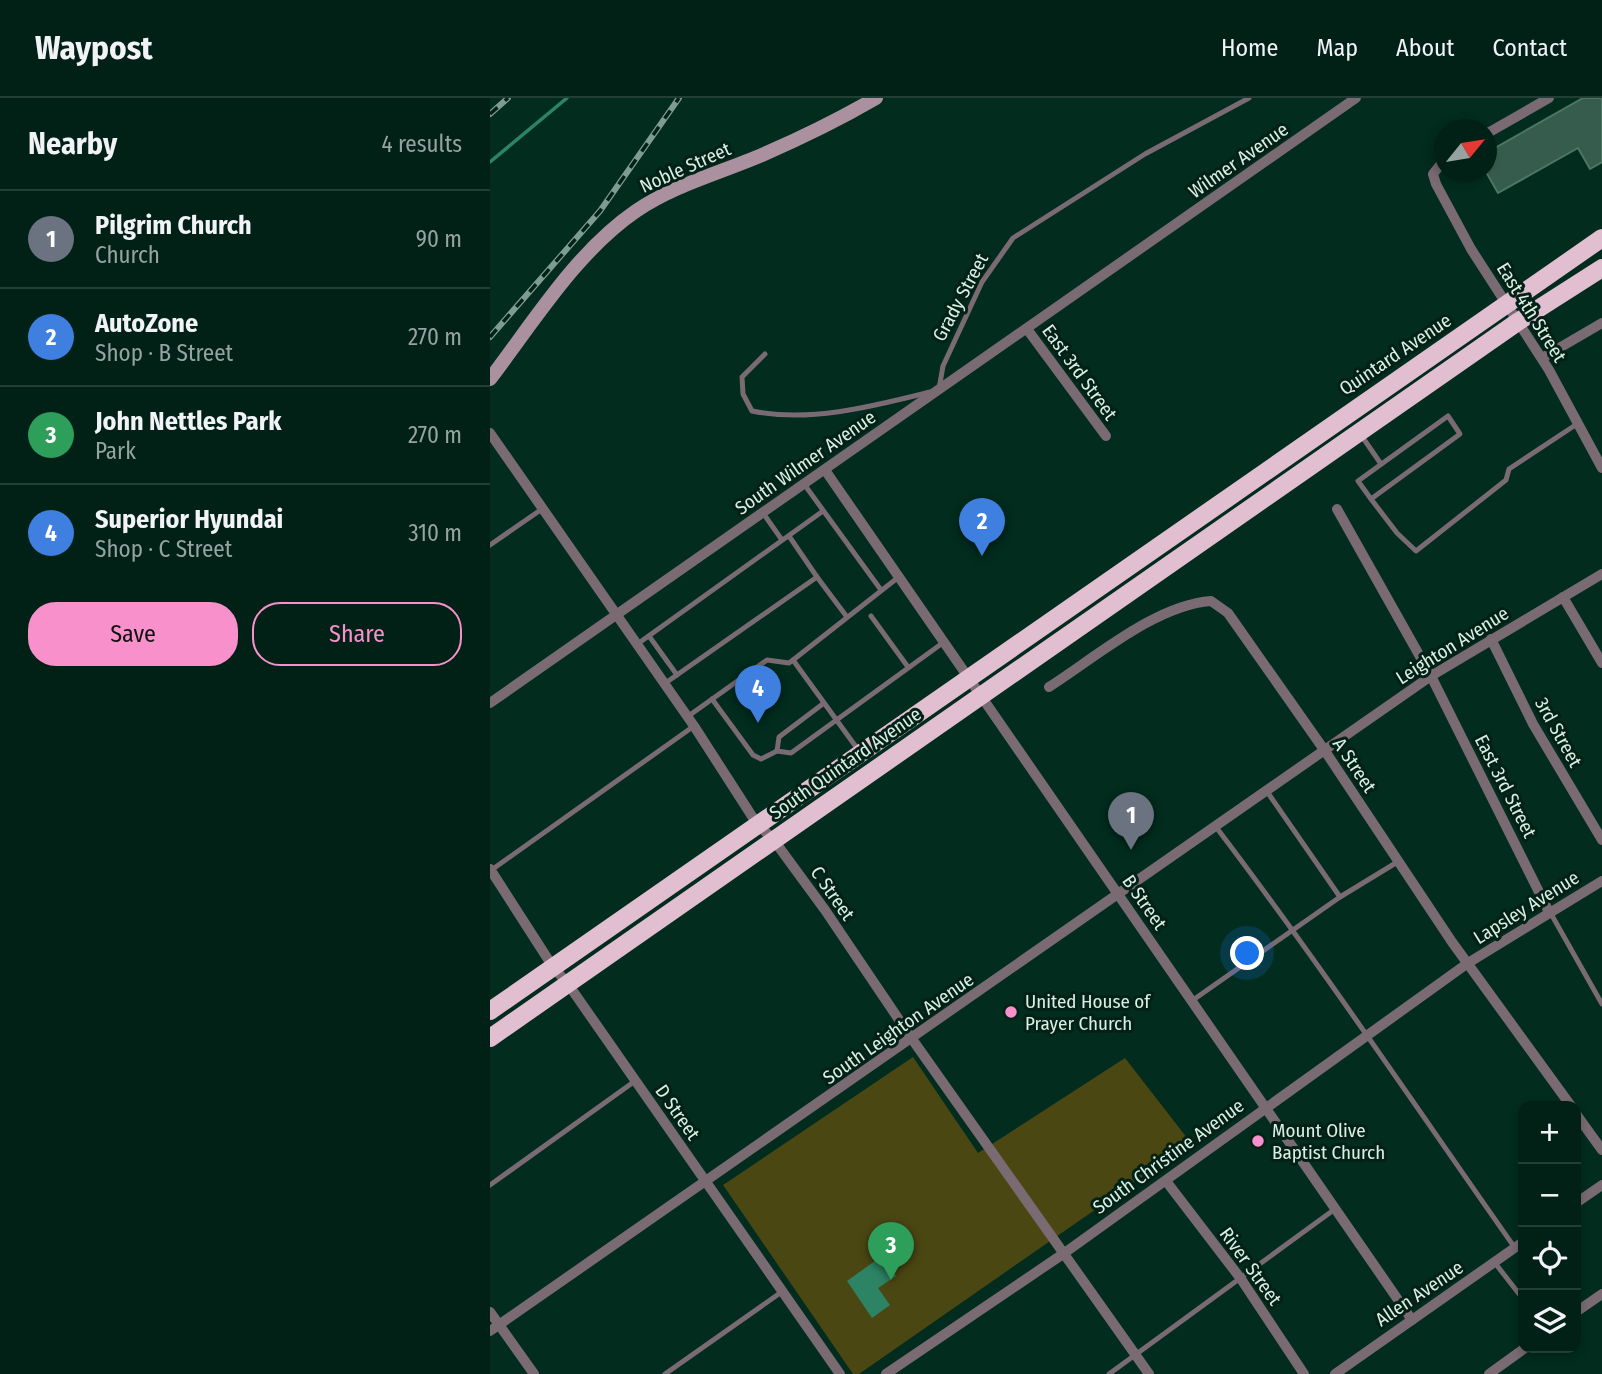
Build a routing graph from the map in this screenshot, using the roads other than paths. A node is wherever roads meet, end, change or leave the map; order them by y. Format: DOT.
graph roads {
  1 [pos="876,98"];
  2 [pos="1249,98"];
  3 [pos="1356,98"];
  4 [pos="1549,98"];
  5 [pos="1497,128"];
  6 [pos="1437,182"];
  7 [pos="1602,238"];
  8 [pos="1140,250"];
  9 [pos="1602,268"];
  10 [pos="1505,304"];
  11 [pos="1519,321"];
  12 [pos="1602,323"];
  13 [pos="1027,329"];
  14 [pos="765,354"];
  15 [pos="1542,358"];
  16 [pos="490,379"];
  17 [pos="939,390"];
  18 [pos="1577,424"];
  19 [pos="490,433"];
  20 [pos="1359,433"];
  21 [pos="1106,436"];
  22 [pos="1598,451"];
  23 [pos="1381,464"];
  24 [pos="1602,468"];
  25 [pos="825,470"];
  26 [pos="804,484"];
  27 [pos="1371,499"];
  28 [pos="1213,506"];
  29 [pos="542,509"];
  30 [pos="1338,509"];
  31 [pos="823,511"];
  32 [pos="763,513"];
  33 [pos="789,536"];
  34 [pos="782,540"];
  35 [pos="490,545"];
  36 [pos="1602,574"];
  37 [pos="900,576"];
  38 [pos="817,577"];
  39 [pos="881,590"];
  40 [pos="1563,597"];
  41 [pos="615,615"];
  42 [pos="871,616"];
  43 [pos="846,617"];
  44 [pos="649,635"];
  45 [pos="1491,639"];
  46 [pos="944,642"];
  47 [pos="636,645"];
  48 [pos="793,660"];
  49 [pos="1602,663"];
  50 [pos="908,667"];
  51 [pos="677,676"];
  52 [pos="1431,676"];
  53 [pos="967,677"];
  54 [pos="664,684"];
  55 [pos="1049,687"];
  56 [pos="979,697"];
  57 [pos="712,699"];
  58 [pos="490,703"];
  59 [pos="824,703"];
  60 [pos="687,717"];
  61 [pos="836,719"];
  62 [pos="694,726"];
  63 [pos="777,751"];
  64 [pos="1325,751"];
  65 [pos="860,753"];
  66 [pos="1268,793"];
  67 [pos="757,824"];
  68 [pos="1216,827"];
  69 [pos="773,839"];
  70 [pos="1602,840"];
  71 [pos="1399,861"];
  72 [pos="490,870"];
  73 [pos="1602,881"];
  74 [pos="1118,895"];
  75 [pos="1340,897"];
  76 [pos="1549,912"];
  77 [pos="1293,929"];
  78 [pos="1468,963"];
  79 [pos="554,967"];
  80 [pos="568,984"];
  81 [pos="1193,1000"];
  82 [pos="1602,1004"];
  83 [pos="490,1011"];
  84 [pos="1365,1035"];
  85 [pos="490,1038"];
  86 [pos="912,1040"];
  87 [pos="635,1081"];
  88 [pos="1567,1101"];
  89 [pos="1265,1108"];
  90 [pos="1581,1121"];
  91 [pos="1602,1150"];
  92 [pos="1166,1181"];
  93 [pos="706,1183"];
  94 [pos="490,1185"];
  95 [pos="1602,1185"];
  96 [pos="1581,1200"];
  97 [pos="1335,1209"];
  98 [pos="1518,1244"];
  99 [pos="1518,1246"];
  100 [pos="1063,1254"];
  101 [pos="1495,1263"];
  102 [pos="1241,1279"];
  103 [pos="783,1290"];
  104 [pos="1518,1292"];
  105 [pos="1602,1294"];
  106 [pos="1581,1309"];
  107 [pos="490,1312"];
  108 [pos="1412,1320"];
  109 [pos="494,1328"];
  110 [pos="1518,1353"];
  111 [pos="1136,1355"];
  112 [pos="534,1374"];
  113 [pos="665,1374"];
  114 [pos="840,1374"];
  115 [pos="886,1374"];
  116 [pos="1109,1374"];
  117 [pos="1149,1374"];
  118 [pos="1304,1374"];
  119 [pos="1335,1374"];
  120 [pos="1489,1374"];
  1 -- 16 [label="main road, Noble Street"];
  2 -- 17 [label="lane, Grady Street"];
  3 -- 8 [label="street, Wilmer Avenue"];
  4 -- 5 [label="street"];
  6 -- 10 [label="street, East 4th Street"];
  7 -- 10 [label="highway, Quintard Avenue"];
  8 -- 13 [label="street, South Wilmer Avenue"];
  9 -- 11 [label="highway"];
  10 -- 11 [label="street, East 4th Street"];
  10 -- 28 [label="highway, Quintard Avenue"];
  11 -- 15 [label="street, East 4th Street"];
  11 -- 20 [label="highway"];
  12 -- 15 [label="street"];
  13 -- 17 [label="street, South Wilmer Avenue"];
  13 -- 21 [label="street, East 3rd Street"];
  14 -- 17 [label="lane"];
  15 -- 18 [label="street, East 4th Street"];
  17 -- 25 [label="street, South Wilmer Avenue"];
  18 -- 22 [label="street, East 4th Street"];
  18 -- 27 [label="lane"];
  19 -- 29 [label="street, C Street"];
  20 -- 23 [label="lane"];
  20 -- 56 [label="highway, South Quintard Avenue"];
  22 -- 24 [label="street, East 4th Street"];
  23 -- 27 [label="lane"];
  23 -- 27 [label="lane"];
  25 -- 26 [label="street, South Wilmer Avenue"];
  25 -- 37 [label="street, B Street"];
  26 -- 31 [label="lane"];
  26 -- 32 [label="street, South Wilmer Avenue"];
  28 -- 53 [label="highway, South Quintard Avenue"];
  29 -- 35 [label="lane"];
  29 -- 41 [label="street, C Street"];
  30 -- 52 [label="street, East 3rd Street"];
  31 -- 33 [label="lane"];
  31 -- 39 [label="lane"];
  32 -- 34 [label="lane"];
  32 -- 41 [label="street, South Wilmer Avenue"];
  33 -- 34 [label="lane"];
  33 -- 38 [label="lane"];
  34 -- 44 [label="lane"];
  36 -- 40 [label="street, Leighton Avenue"];
  37 -- 39 [label="lane"];
  37 -- 46 [label="street, B Street"];
  38 -- 43 [label="lane"];
  38 -- 51 [label="lane"];
  39 -- 43 [label="lane"];
  40 -- 45 [label="street, Leighton Avenue"];
  40 -- 49 [label="street"];
  41 -- 47 [label="street, C Street"];
  41 -- 58 [label="street, South Wilmer Avenue"];
  42 -- 50 [label="lane"];
  43 -- 48 [label="lane"];
  44 -- 47 [label="lane"];
  44 -- 51 [label="lane"];
  45 -- 52 [label="street, Leighton Avenue"];
  45 -- 70 [label="street, 3rd Street"];
  46 -- 50 [label="lane"];
  46 -- 53 [label="street, B Street"];
  47 -- 54 [label="street, C Street"];
  48 -- 57 [label="lane"];
  48 -- 59 [label="lane"];
  50 -- 61 [label="lane"];
  51 -- 54 [label="lane"];
  52 -- 64 [label="street, Leighton Avenue"];
  52 -- 76 [label="street, East 3rd Street"];
  53 -- 56 [label="street, B Street"];
  53 -- 65 [label="highway, South Quintard Avenue"];
  54 -- 60 [label="street, C Street"];
  55 -- 64 [label="street, A Street"];
  56 -- 69 [label="highway, South Quintard Avenue"];
  56 -- 74 [label="street, B Street"];
  57 -- 60 [label="lane"];
  57 -- 63 [label="lane"];
  59 -- 61 [label="lane"];
  59 -- 63 [label="lane"];
  60 -- 62 [label="street, C Street"];
  61 -- 63 [label="lane"];
  61 -- 65 [label="lane"];
  62 -- 67 [label="street, C Street"];
  62 -- 72 [label="lane"];
  64 -- 66 [label="street, South Leighton Avenue"];
  64 -- 71 [label="street, A Street"];
  65 -- 67 [label="highway, South Quintard Avenue"];
  66 -- 68 [label="street, South Leighton Avenue"];
  66 -- 75 [label="lane"];
  67 -- 69 [label="street, C Street"];
  67 -- 79 [label="highway, South Quintard Avenue"];
  68 -- 74 [label="street, South Leighton Avenue"];
  68 -- 77 [label="lane"];
  69 -- 80 [label="highway, South Quintard Avenue"];
  69 -- 86 [label="street, C Street"];
  71 -- 75 [label="lane"];
  71 -- 78 [label="street, A Street"];
  72 -- 79 [label="street, D Street"];
  73 -- 76 [label="street, Lapsley Avenue"];
  74 -- 81 [label="street, B Street"];
  74 -- 86 [label="street, South Leighton Avenue"];
  75 -- 77 [label="lane"];
  76 -- 78 [label="street, Lapsley Avenue"];
  76 -- 82 [label="lane"];
  77 -- 81 [label="lane"];
  77 -- 84 [label="lane"];
  78 -- 84 [label="street, South Christine Avenue"];
  78 -- 88 [label="street, A Street"];
  79 -- 80 [label="street, D Street"];
  79 -- 83 [label="highway, South Quintard Avenue"];
  80 -- 85 [label="highway, South Quintard Avenue"];
  80 -- 87 [label="street, D Street"];
  81 -- 89 [label="street, B Street"];
  84 -- 89 [label="street, South Christine Avenue"];
  84 -- 98 [label="lane"];
  86 -- 93 [label="street, South Leighton Avenue"];
  86 -- 100 [label="street, C Street"];
  87 -- 93 [label="street, D Street"];
  87 -- 94 [label="lane"];
  89 -- 92 [label="street, South Christine Avenue"];
  89 -- 97 [label="street, B Street"];
  90 -- 91 [label="street"];
  92 -- 100 [label="street, South Christine Avenue"];
  92 -- 102 [label="street, River Street"];
  93 -- 103 [label="street, D Street"];
  93 -- 109 [label="street, South Leighton Avenue"];
  95 -- 96 [label="street"];
  97 -- 102 [label="lane"];
  97 -- 108 [label="street, B Street"];
  99 -- 101 [label="street, Allen Avenue"];
  100 -- 111 [label="street, C Street"];
  100 -- 115 [label="street, South Christine Avenue"];
  101 -- 104 [label="lane"];
  101 -- 108 [label="street, Allen Avenue"];
  102 -- 111 [label="lane"];
  102 -- 118 [label="street, River Street"];
  103 -- 113 [label="lane"];
  103 -- 114 [label="street, D Street"];
  105 -- 106 [label="street"];
  107 -- 109 [label="street"];
  108 -- 119 [label="street, Allen Avenue"];
  109 -- 112 [label="street"];
  110 -- 120 [label="street"];
  111 -- 116 [label="lane"];
  111 -- 117 [label="street, C Street"];
}
